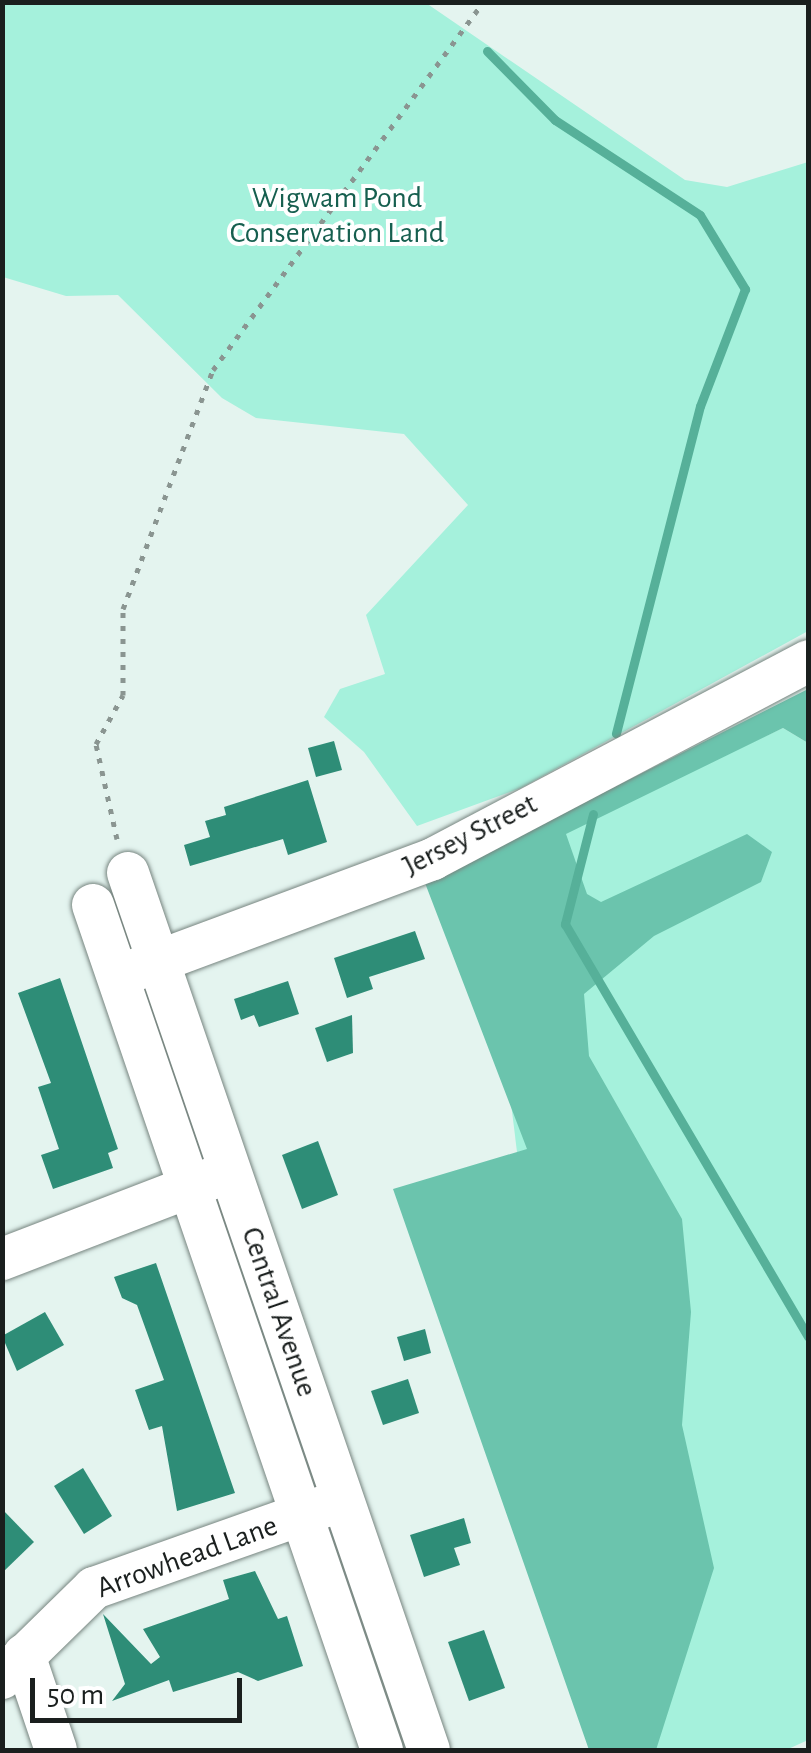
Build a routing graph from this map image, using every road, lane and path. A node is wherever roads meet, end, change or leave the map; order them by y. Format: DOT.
graph roads {
  1 [pos="483,2"];
  2 [pos="808,661"];
  3 [pos="128,873"];
  4 [pos="93,905"];
  5 [pos="158,962"];
  6 [pos="117,976"];
  7 [pos="230,1172"];
  8 [pos="189,1187"];
  9 [pos="2,1259"];
  10 [pos="344,1500"];
  11 [pos="302,1515"];
  12 [pos="13,1667"];
  13 [pos="56,1750"];
  14 [pos="382,1750"];
  15 [pos="430,1750"];
  1 -- 3 [label="path"];
  2 -- 5 [label="street, Jersey Street"];
  3 -- 5 [label="street, Central Avenue"];
  4 -- 6 [label="street, Central Avenue"];
  5 -- 6 [label="street, Jersey Street"];
  5 -- 7 [label="street, Central Avenue"];
  6 -- 8 [label="street, Central Avenue"];
  7 -- 8 [label="street"];
  7 -- 10 [label="street, Central Avenue"];
  8 -- 9 [label="street"];
  8 -- 11 [label="street, Central Avenue"];
  10 -- 11 [label="street, Arrowhead Lane"];
  10 -- 15 [label="street, Central Avenue"];
  11 -- 12 [label="street, Arrowhead Lane"];
  11 -- 14 [label="street, Central Avenue"];
  12 -- 13 [label="street"];
}
